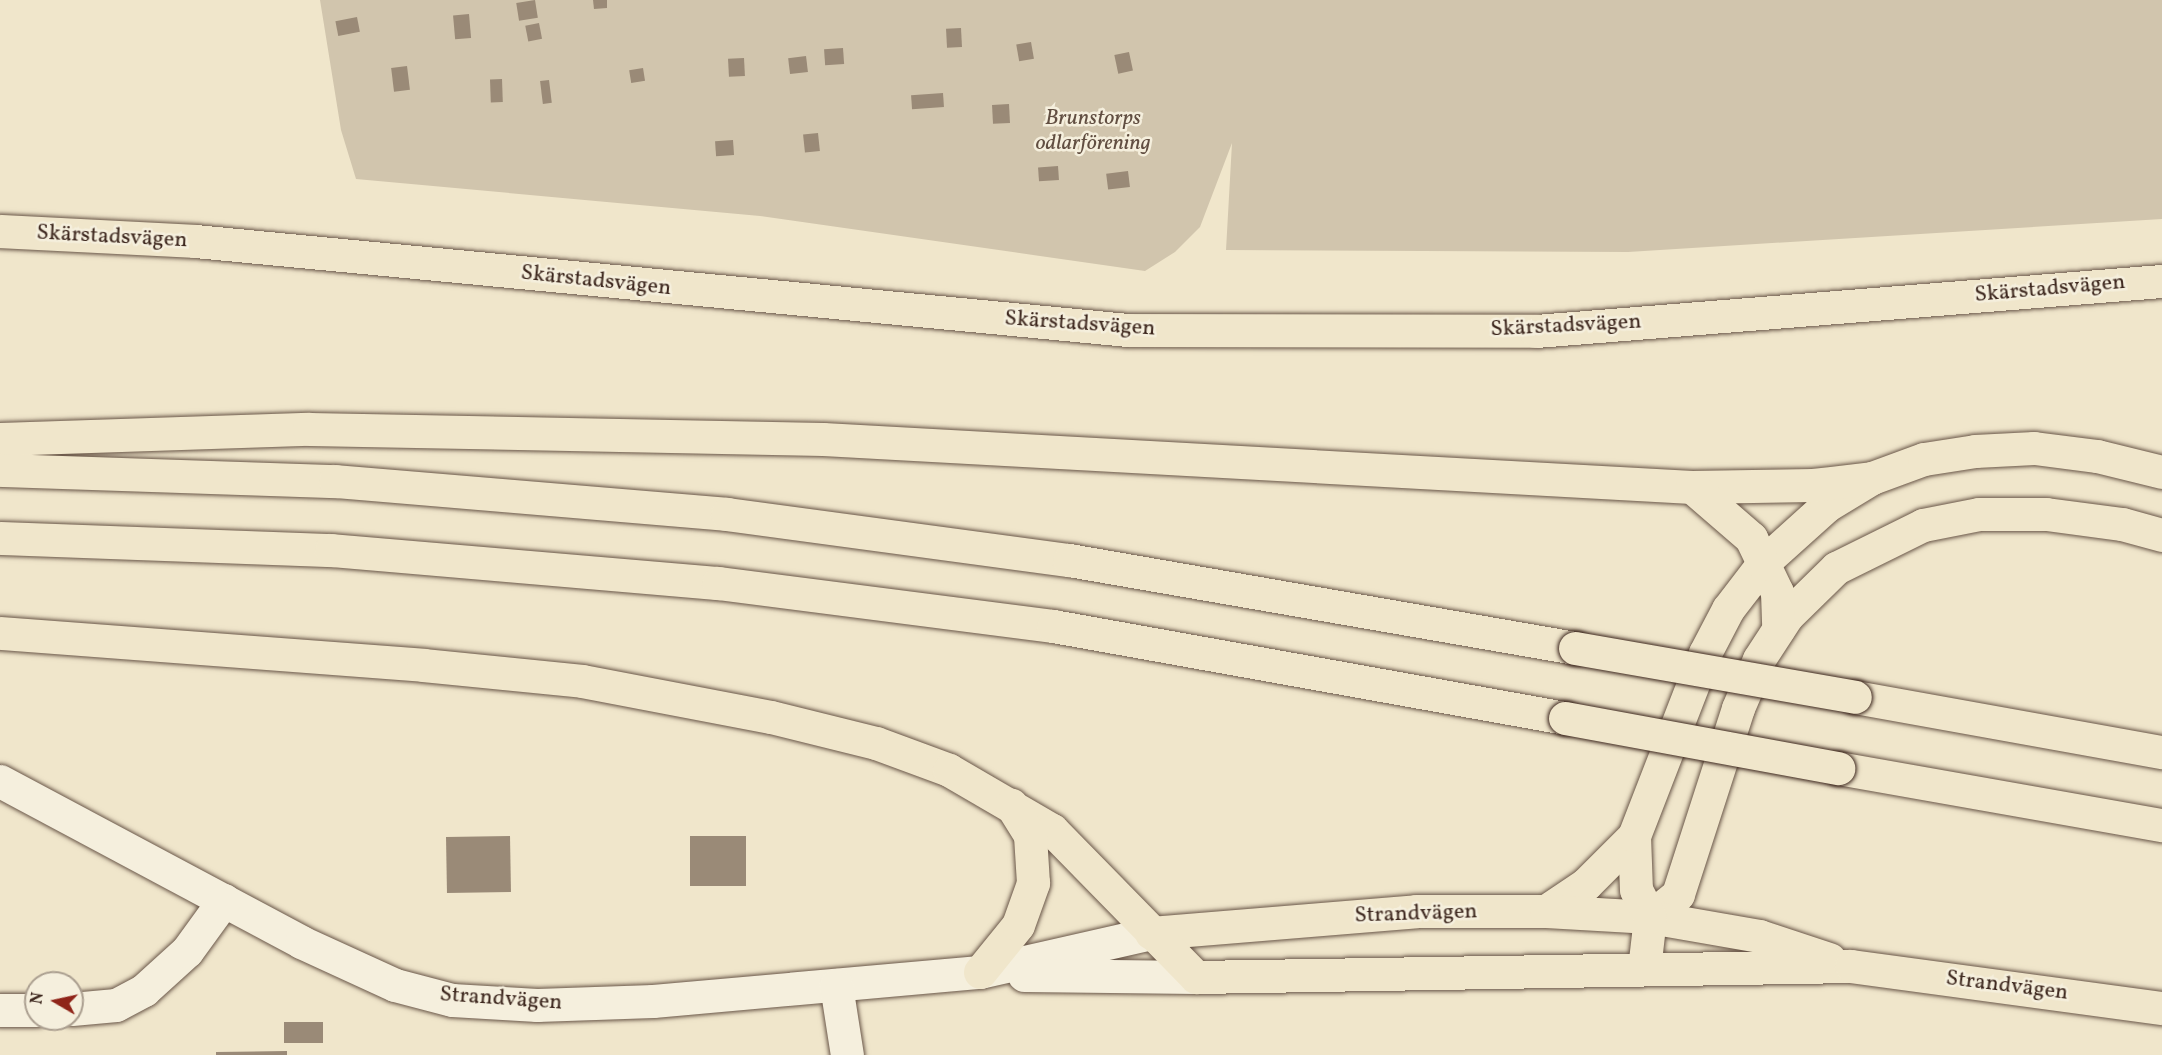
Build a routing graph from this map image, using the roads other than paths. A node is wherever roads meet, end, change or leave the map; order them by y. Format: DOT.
graph roads {
  1 [pos="0,231"];
  2 [pos="2162,281"];
  3 [pos="0,439"];
  4 [pos="0,470"];
  5 [pos="2162,472"];
  6 [pos="1872,478"];
  7 [pos="1692,487"];
  8 [pos="2162,535"];
  9 [pos="0,538"];
  10 [pos="1765,561"];
  11 [pos="1778,629"];
  12 [pos="0,633"];
  13 [pos="2162,752"];
  14 [pos="0,781"];
  15 [pos="1010,803"];
  16 [pos="2162,825"];
  17 [pos="1634,836"];
  18 [pos="224,900"];
  19 [pos="1545,910"];
  20 [pos="1650,917"];
  21 [pos="1151,933"];
  22 [pos="1851,966"];
  23 [pos="1644,969"];
  24 [pos="980,972"];
  25 [pos="1196,977"];
  26 [pos="836,985"];
  27 [pos="84,1008"];
  28 [pos="2162,1008"];
  29 [pos="0,1010"];
  30 [pos="24,1010"];
  31 [pos="847,1055"];
  1 -- 2 [label="main road, Skärstadsvägen"];
  3 -- 7 [label="main road"];
  4 -- 13 [label="main road, bridge"];
  5 -- 6 [label="main road"];
  6 -- 7 [label="main road"];
  6 -- 10 [label="main road"];
  7 -- 10 [label="main road"];
  8 -- 11 [label="main road"];
  9 -- 16 [label="main road, bridge"];
  10 -- 11 [label="main road"];
  10 -- 17 [label="main road"];
  11 -- 20 [label="main road"];
  12 -- 15 [label="main road"];
  14 -- 18 [label="street, Strandvägen"];
  15 -- 21 [label="main road"];
  15 -- 24 [label="main road"];
  17 -- 19 [label="main road"];
  17 -- 20 [label="main road"];
  18 -- 26 [label="street, Strandvägen"];
  18 -- 27 [label="street"];
  19 -- 20 [label="main road, Strandvägen"];
  19 -- 21 [label="main road, Strandvägen"];
  20 -- 22 [label="main road, Strandvägen"];
  20 -- 23 [label="main road"];
  21 -- 24 [label="street, Strandvägen"];
  21 -- 25 [label="main road"];
  22 -- 23 [label="main road, Strandvägen"];
  22 -- 28 [label="main road, Strandvägen"];
  23 -- 25 [label="main road, Strandvägen"];
  24 -- 25 [label="street, Strandvägen"];
  24 -- 26 [label="street, Strandvägen"];
  26 -- 31 [label="street"];
  29 -- 30 [label="street"];
}
